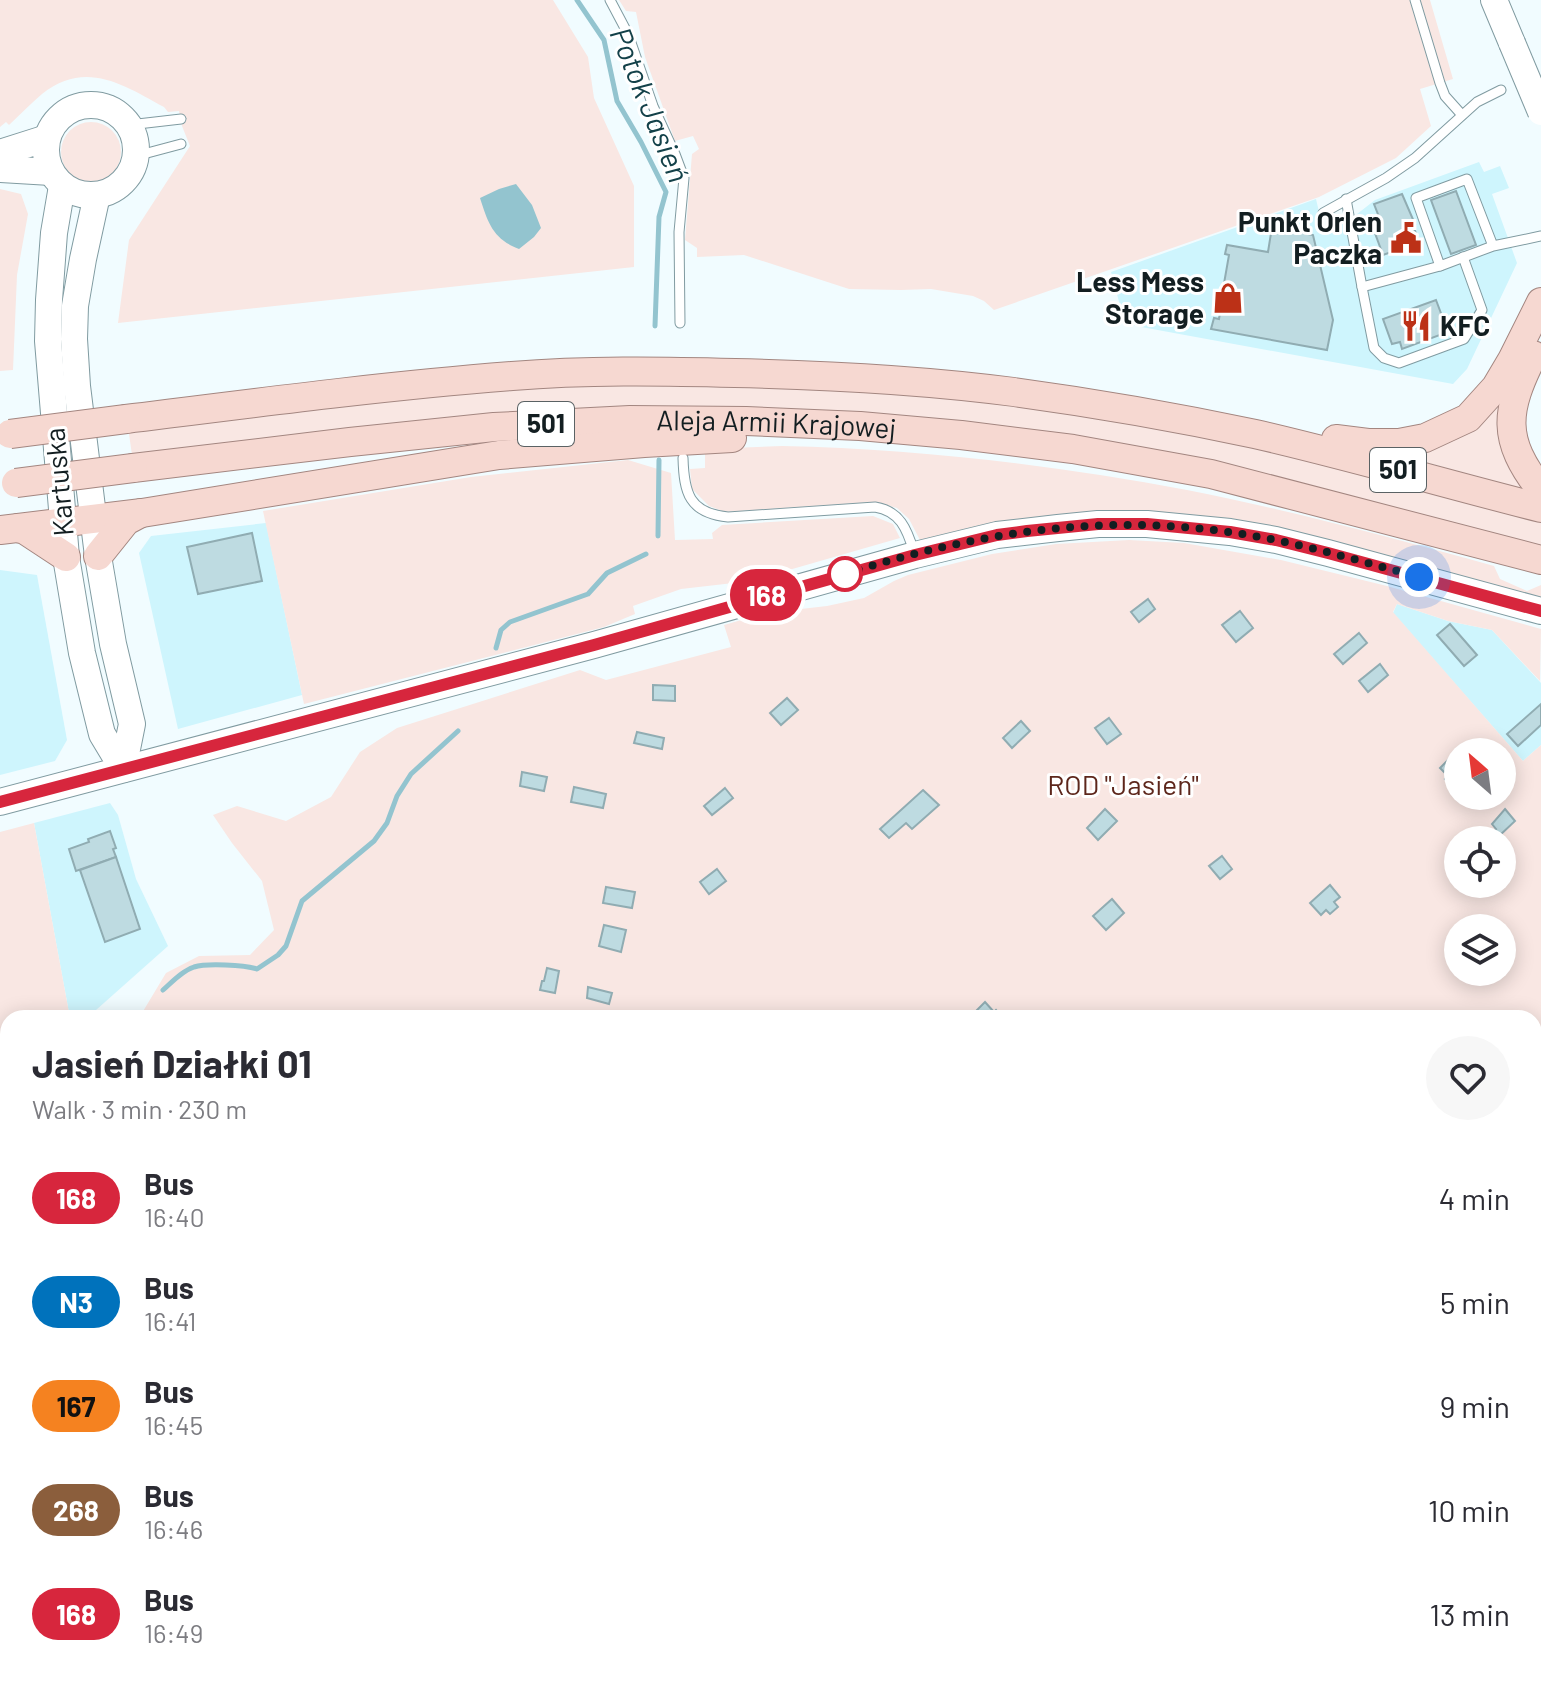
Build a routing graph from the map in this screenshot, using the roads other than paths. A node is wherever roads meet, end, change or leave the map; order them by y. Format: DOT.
graph roads {
  1 [pos="610,0"];
  2 [pos="1415,0"];
  3 [pos="1494,0"];
  4 [pos="1501,90"];
  5 [pos="1541,112"];
  6 [pos="1462,115"];
  7 [pos="181,119"];
  8 [pos="129,125"];
  9 [pos="47,138"];
  10 [pos="181,144"];
  11 [pos="0,153"];
  12 [pos="136,156"];
  13 [pos="0,169"];
  14 [pos="56,179"];
  15 [pos="97,195"];
  16 [pos="1346,199"];
  17 [pos="1323,213"];
  18 [pos="1541,236"];
  19 [pos="1493,246"];
  20 [pos="1463,257"];
  21 [pos="1440,266"];
  22 [pos="1362,287"];
  23 [pos="1541,302"];
  24 [pos="680,323"];
  25 [pos="1541,341"];
  26 [pos="5,434"];
  27 [pos="1255,434"];
  28 [pos="961,435"];
  29 [pos="683,458"];
  30 [pos="8,484"];
  31 [pos="1541,490"];
  32 [pos="1541,508"];
  33 [pos="142,513"];
  34 [pos="93,519"];
  35 [pos="62,523"];
  36 [pos="9,529"];
  37 [pos="915,555"];
  38 [pos="98,556"];
  39 [pos="66,557"];
  40 [pos="1541,560"];
  41 [pos="1541,611"];
  42 [pos="123,769"];
  43 [pos="0,802"];
  1 -- 24 [label="lane"];
  2 -- 6 [label="lane"];
  3 -- 5 [label="street, bridge"];
  4 -- 6 [label="lane"];
  6 -- 16 [label="lane"];
  7 -- 8 [label="lane"];
  8 -- 9 [label="street"];
  8 -- 12 [label="street"];
  9 -- 11 [label="street"];
  9 -- 14 [label="street"];
  10 -- 12 [label="lane"];
  12 -- 15 [label="street"];
  13 -- 14 [label="street"];
  14 -- 15 [label="street"];
  14 -- 35 [label="street, Kartuska"];
  15 -- 34 [label="street, Kartuska"];
  16 -- 17 [label="lane"];
  16 -- 22 [label="lane"];
  18 -- 19 [label="lane"];
  19 -- 20 [label="lane"];
  19 -- 21 [label="lane"];
  20 -- 21 [label="lane"];
  20 -- 22 [label="lane"];
  21 -- 22 [label="lane"];
  23 -- 27 [label="main road"];
  25 -- 31 [label="main road"];
  26 -- 27 [label="main road, Aleja Armii Krajowej / 501, bridge"];
  27 -- 32 [label="main road, Aleja Armii Krajowej / 501"];
  28 -- 30 [label="main road, Aleja Armii Krajowej / 501, bridge"];
  28 -- 33 [label="main road"];
  28 -- 40 [label="main road, Aleja Armii Krajowej / 501"];
  29 -- 37 [label="lane"];
  33 -- 34 [label="main road"];
  33 -- 38 [label="main road"];
  34 -- 35 [label="main road"];
  34 -- 38 [label="street, Kartuska"];
  35 -- 36 [label="main road"];
  35 -- 39 [label="street, Kartuska"];
  36 -- 39 [label="main road"];
  37 -- 41 [label="street"];
  37 -- 42 [label="street"];
  38 -- 42 [label="street, Kartuska"];
  39 -- 42 [label="street, Kartuska"];
  42 -- 43 [label="street"];
}
